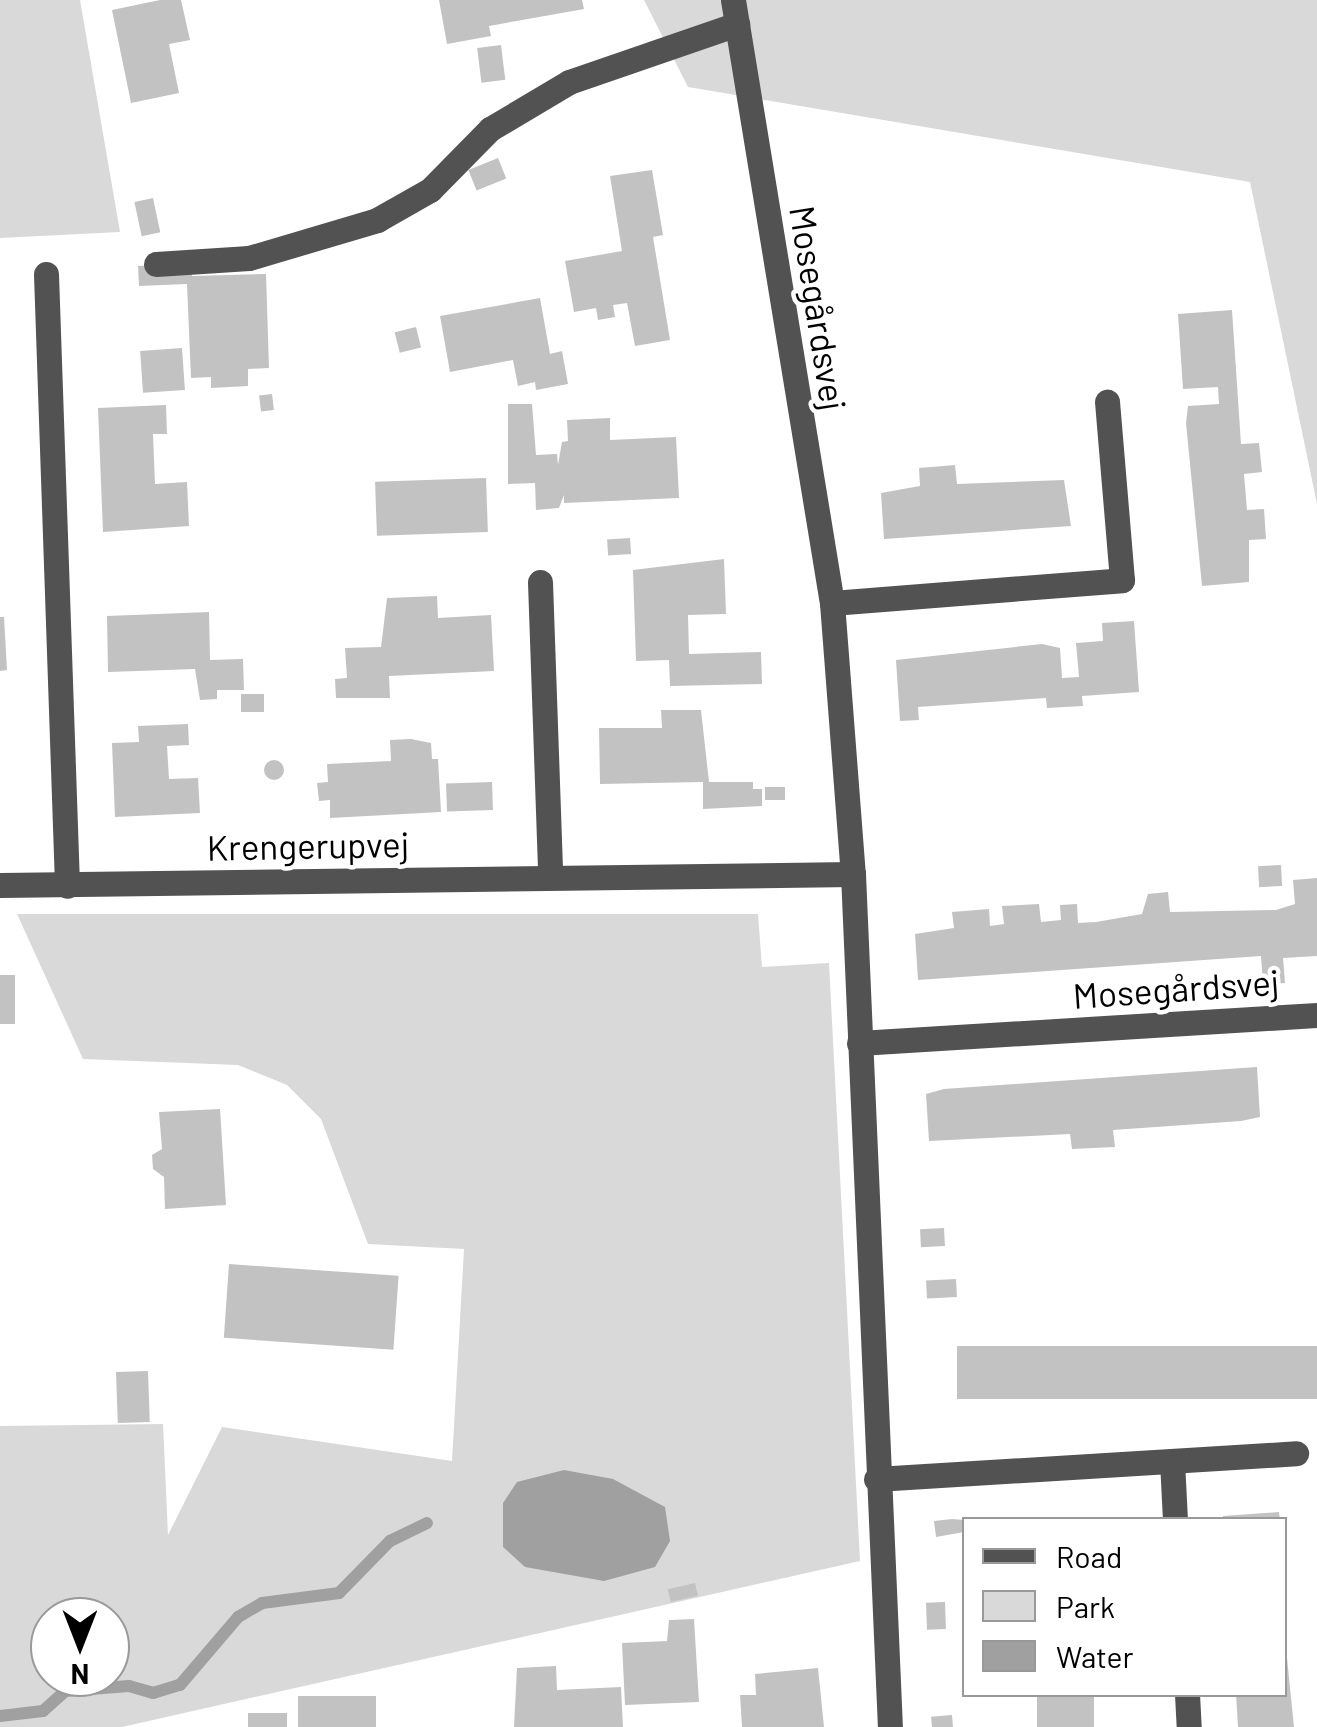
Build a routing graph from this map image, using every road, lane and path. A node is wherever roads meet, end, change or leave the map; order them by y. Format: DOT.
graph roads {
  1 [pos="735,12"];
  2 [pos="156,264"];
  3 [pos="46,274"];
  4 [pos="1108,402"];
  5 [pos="540,582"];
  6 [pos="832,603"];
  7 [pos="853,874"];
  8 [pos="550,875"];
  9 [pos="0,885"];
  10 [pos="67,886"];
  11 [pos="1317,1015"];
  12 [pos="860,1043"];
  13 [pos="1296,1453"];
  14 [pos="1172,1461"];
  15 [pos="876,1479"];
  16 [pos="1176,1517"];
  17 [pos="1187,1697"];
  18 [pos="890,1727"];
  19 [pos="1189,1727"];
  1 -- 2 [label="street, Mosegårdsvej"];
  1 -- 6 [label="street, Mosegårdsvej"];
  3 -- 10 [label="street"];
  4 -- 6 [label="street"];
  5 -- 8 [label="street"];
  6 -- 7 [label="street, Mosegårdsvej"];
  7 -- 8 [label="street, Krengerupvej"];
  7 -- 12 [label="street, Mosegårdsvej"];
  8 -- 10 [label="street, Krengerupvej"];
  9 -- 10 [label="street, Krengerupvej"];
  11 -- 12 [label="street, Mosegårdsvej"];
  12 -- 15 [label="street, Mosegårdsvej"];
  13 -- 14 [label="street"];
  14 -- 15 [label="street"];
  14 -- 16 [label="street"];
  15 -- 18 [label="street, Mosegårdsvej"];
  17 -- 19 [label="street"];
}
